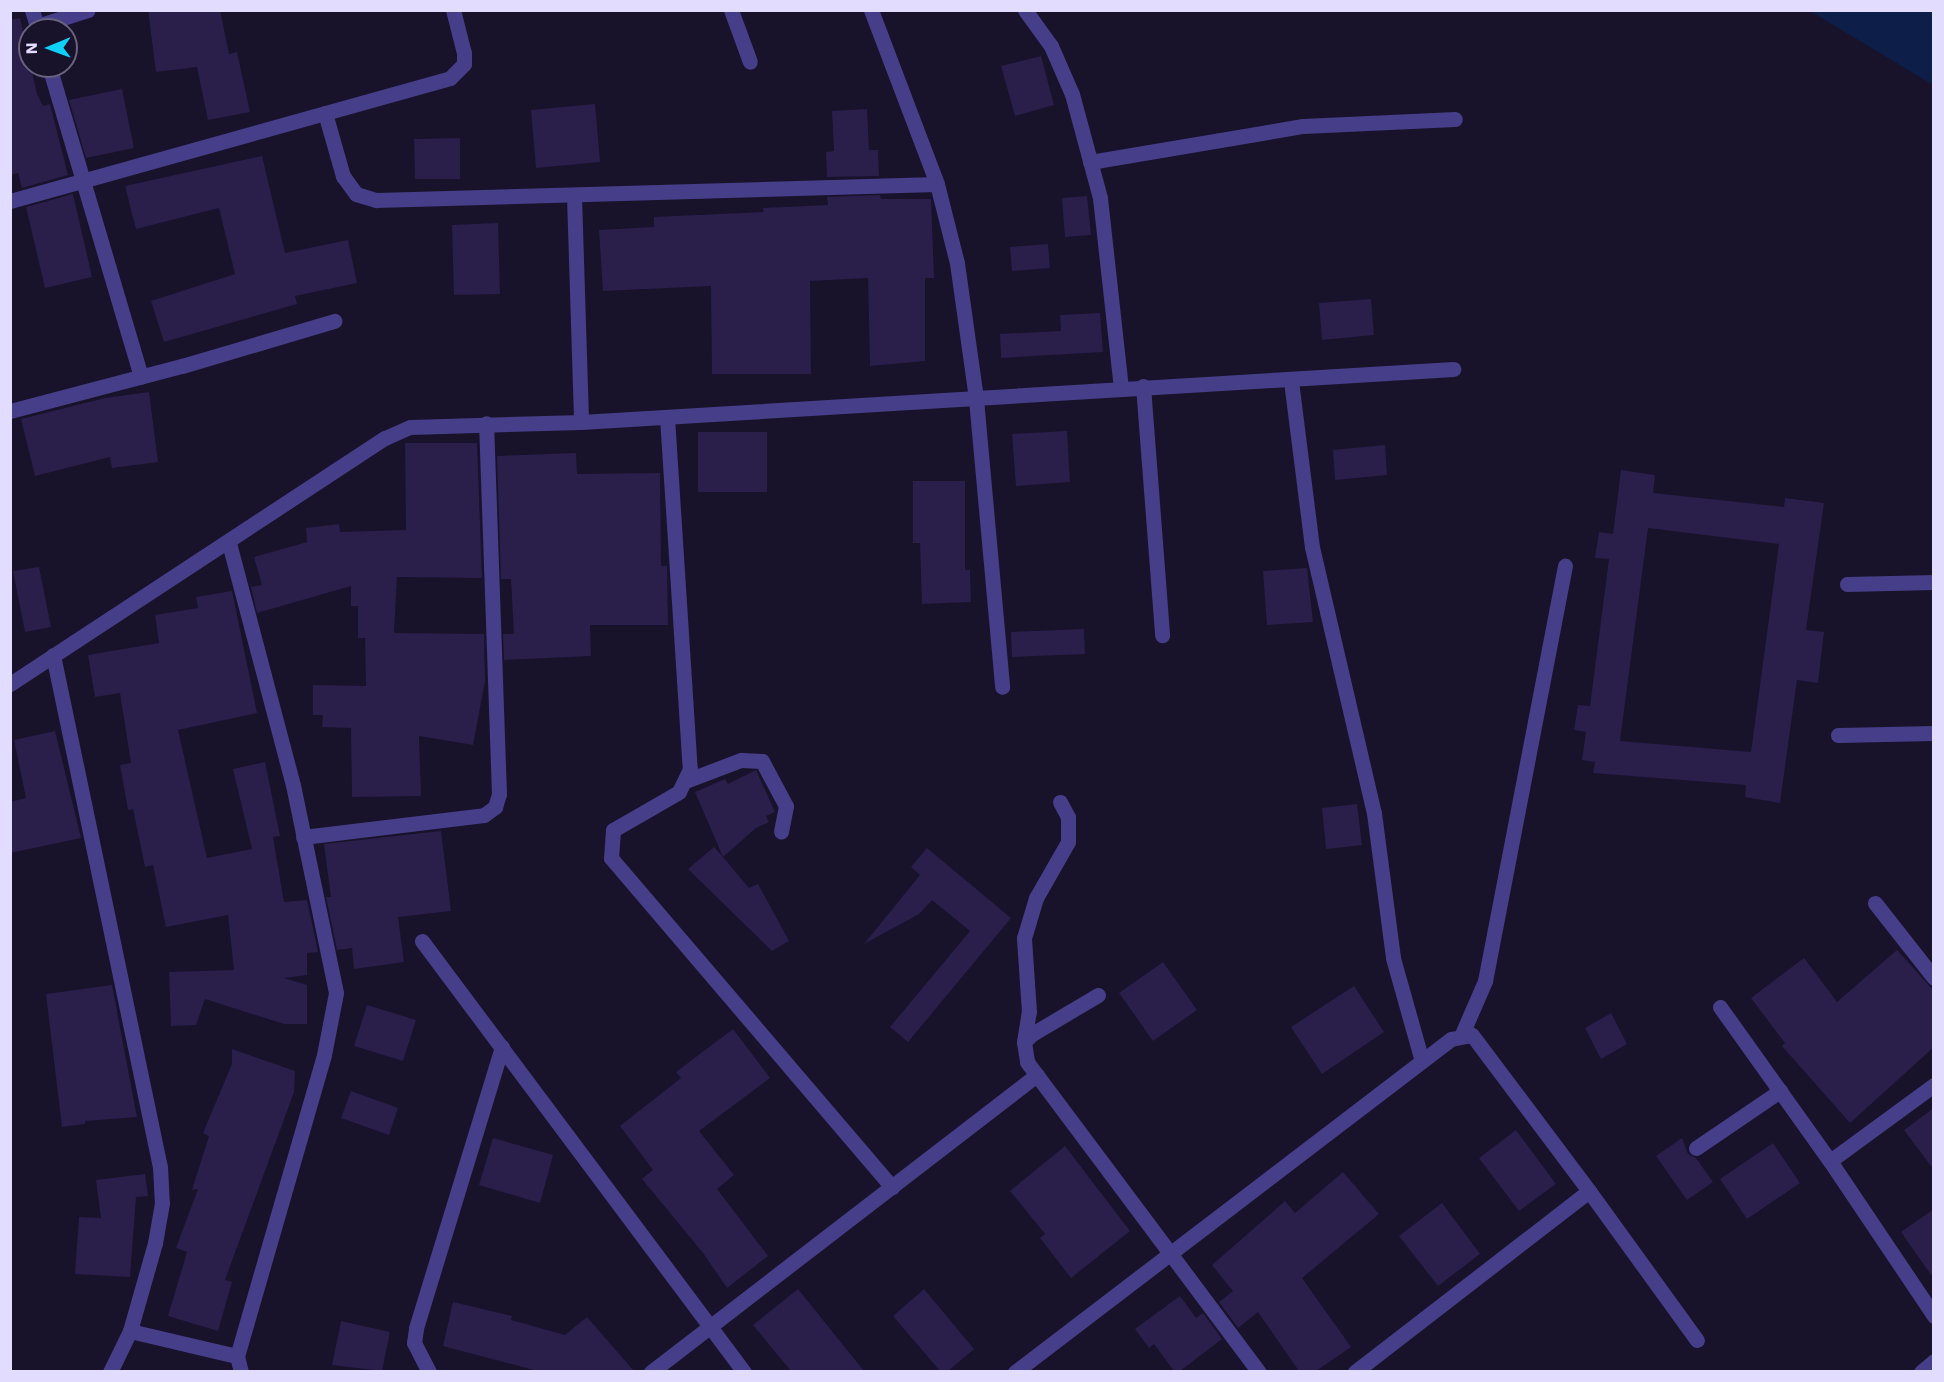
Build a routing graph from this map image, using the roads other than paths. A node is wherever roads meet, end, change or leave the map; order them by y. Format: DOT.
graph roads {
  1 [pos="88,10"];
  2 [pos="453,10"];
  3 [pos="731,10"];
  4 [pos="871,10"];
  5 [pos="1024,10"];
  6 [pos="65,18"];
  7 [pos="750,62"];
  8 [pos="52,78"];
  9 [pos="325,113"];
  10 [pos="1455,119"];
  11 [pos="1090,162"];
  12 [pos="82,180"];
  13 [pos="937,184"];
  14 [pos="574,196"];
  15 [pos="10,201"];
  16 [pos="334,321"];
  17 [pos="1453,369"];
  18 [pos="141,377"];
  19 [pos="1291,381"];
  20 [pos="1143,386"];
  21 [pos="1121,387"];
  22 [pos="976,399"];
  23 [pos="10,411"];
  24 [pos="667,417"];
  25 [pos="581,422"];
  26 [pos="486,423"];
  27 [pos="229,543"];
  28 [pos="1565,566"];
  29 [pos="1934,582"];
  30 [pos="1847,584"];
  31 [pos="1162,634"];
  32 [pos="53,655"];
  33 [pos="10,684"];
  34 [pos="1002,687"];
  35 [pos="1934,733"];
  36 [pos="1838,735"];
  37 [pos="688,780"];
  38 [pos="1060,802"];
  39 [pos="781,832"];
  40 [pos="303,837"];
  41 [pos="1875,903"];
  42 [pos="422,941"];
  43 [pos="1934,978"];
  44 [pos="1098,995"];
  45 [pos="1720,1007"];
  46 [pos="1462,1034"];
  47 [pos="1024,1042"];
  48 [pos="502,1047"];
  49 [pos="1422,1061"];
  50 [pos="1037,1075"];
  51 [pos="1934,1085"];
  52 [pos="1780,1091"];
  53 [pos="1695,1148"];
  54 [pos="1830,1161"];
  55 [pos="892,1187"];
  56 [pos="1589,1191"];
  57 [pos="1171,1254"];
  58 [pos="1934,1316"];
  59 [pos="710,1327"];
  60 [pos="130,1331"];
  61 [pos="1697,1340"];
  62 [pos="237,1356"];
  63 [pos="1934,1361"];
  64 [pos="110,1371"];
  65 [pos="241,1371"];
  66 [pos="429,1371"];
  67 [pos="651,1371"];
  68 [pos="744,1371"];
  69 [pos="1016,1371"];
  70 [pos="1259,1371"];
  71 [pos="1355,1371"];
  72 [pos="1921,1371"];
  1 -- 6 [label="street"];
  2 -- 9 [label="street"];
  3 -- 7 [label="street"];
  4 -- 13 [label="street"];
  5 -- 11 [label="street"];
  8 -- 12 [label="street"];
  9 -- 12 [label="street"];
  9 -- 14 [label="street"];
  10 -- 11 [label="street"];
  11 -- 21 [label="street"];
  12 -- 15 [label="street"];
  12 -- 18 [label="street"];
  13 -- 14 [label="street"];
  13 -- 22 [label="street"];
  14 -- 25 [label="street"];
  16 -- 18 [label="street"];
  17 -- 19 [label="street"];
  18 -- 23 [label="street"];
  19 -- 20 [label="street"];
  19 -- 49 [label="street"];
  20 -- 21 [label="street"];
  20 -- 31 [label="street"];
  21 -- 22 [label="street"];
  22 -- 24 [label="street"];
  22 -- 34 [label="street"];
  24 -- 25 [label="street"];
  24 -- 37 [label="street"];
  25 -- 26 [label="street"];
  26 -- 27 [label="street"];
  26 -- 40 [label="street"];
  27 -- 32 [label="street"];
  27 -- 40 [label="street"];
  28 -- 46 [label="street"];
  29 -- 30 [label="street"];
  32 -- 33 [label="street"];
  32 -- 60 [label="street"];
  35 -- 36 [label="street"];
  37 -- 39 [label="street"];
  37 -- 55 [label="street"];
  38 -- 47 [label="street"];
  40 -- 62 [label="street"];
  41 -- 43 [label="street"];
  42 -- 48 [label="street"];
  44 -- 47 [label="street"];
  45 -- 52 [label="street"];
  46 -- 49 [label="street"];
  46 -- 56 [label="street"];
  47 -- 50 [label="street"];
  48 -- 59 [label="street"];
  48 -- 66 [label="street"];
  49 -- 57 [label="street"];
  50 -- 55 [label="street"];
  50 -- 57 [label="street"];
  51 -- 54 [label="street"];
  52 -- 53 [label="street"];
  52 -- 54 [label="street"];
  54 -- 58 [label="street"];
  55 -- 59 [label="street"];
  56 -- 61 [label="street"];
  56 -- 71 [label="street"];
  57 -- 69 [label="street"];
  57 -- 70 [label="street"];
  59 -- 67 [label="street"];
  59 -- 68 [label="street"];
  60 -- 62 [label="street"];
  60 -- 64 [label="street"];
  62 -- 65 [label="street"];
  63 -- 72 [label="street"];
}
